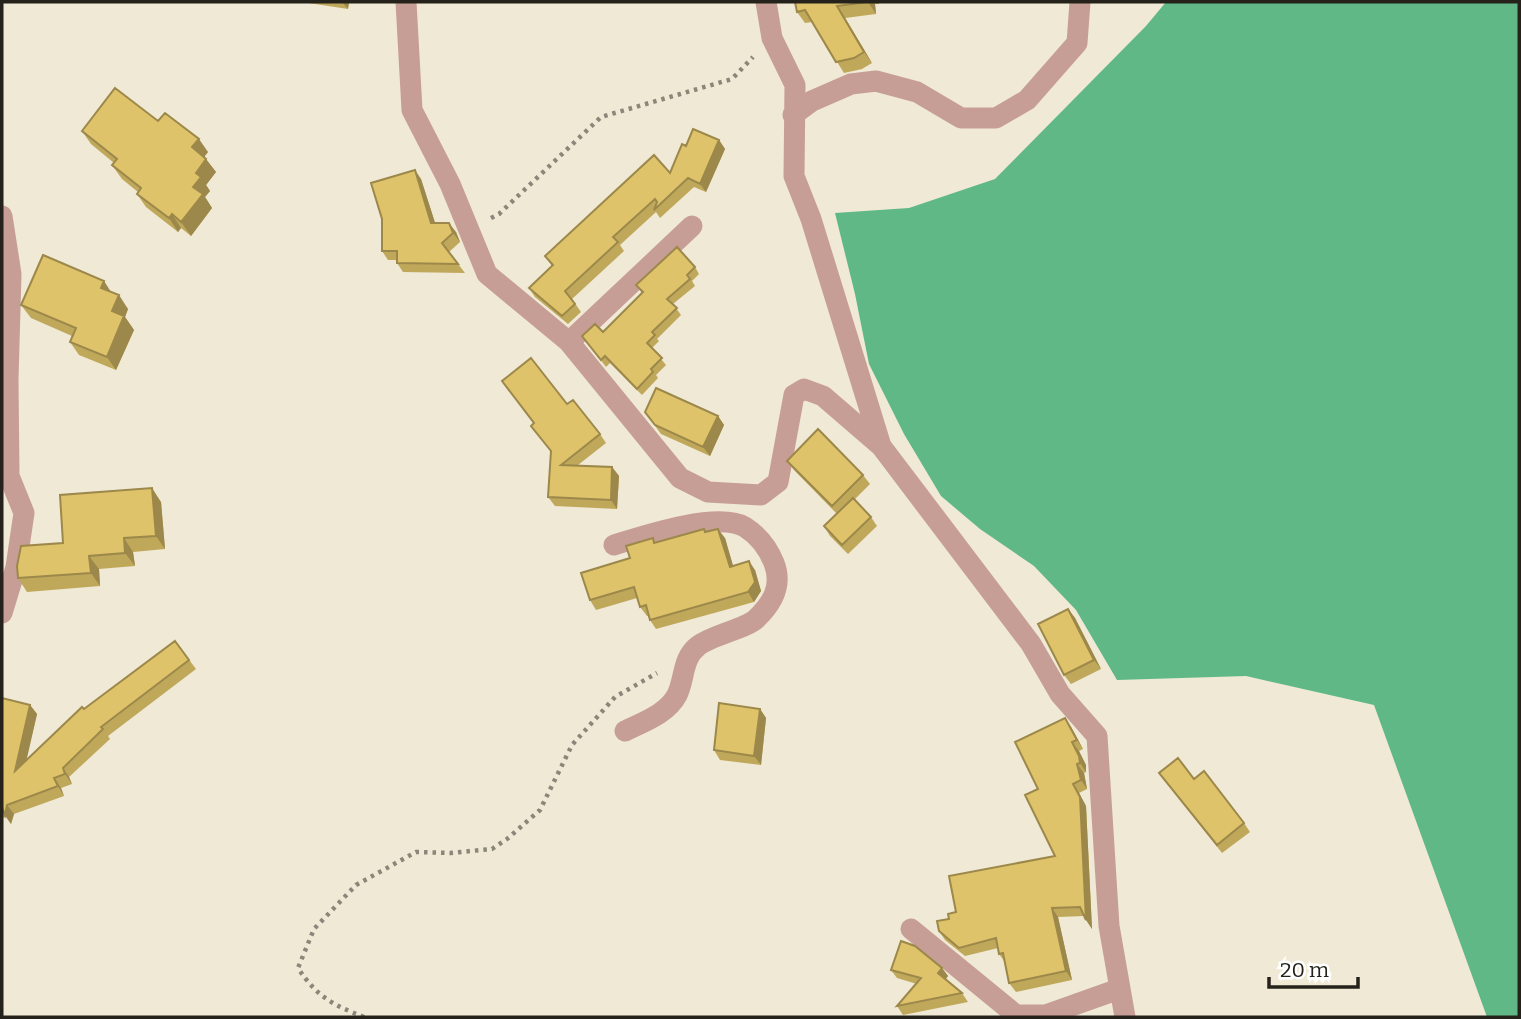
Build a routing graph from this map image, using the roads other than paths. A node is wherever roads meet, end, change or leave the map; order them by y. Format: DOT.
graph roads {
  1 [pos="405,2"];
  2 [pos="766,2"];
  3 [pos="1080,2"];
  4 [pos="793,115"];
  5 [pos="2,216"];
  6 [pos="692,226"];
  7 [pos="569,342"];
  8 [pos="881,446"];
  9 [pos="716,492"];
  10 [pos="715,521"];
  11 [pos="614,545"];
  12 [pos="2,613"];
  13 [pos="625,731"];
  14 [pos="911,929"];
  15 [pos="1119,989"];
  16 [pos="1125,1017"];
  1 -- 7 [label="street"];
  2 -- 4 [label="street"];
  3 -- 4 [label="street"];
  4 -- 8 [label="street"];
  5 -- 12 [label="street"];
  6 -- 7 [label="street"];
  7 -- 9 [label="street"];
  8 -- 9 [label="street"];
  8 -- 15 [label="street"];
  9 -- 10 [label="street"];
  10 -- 11 [label="street"];
  10 -- 13 [label="street"];
  14 -- 15 [label="street"];
  15 -- 16 [label="street"];
}
